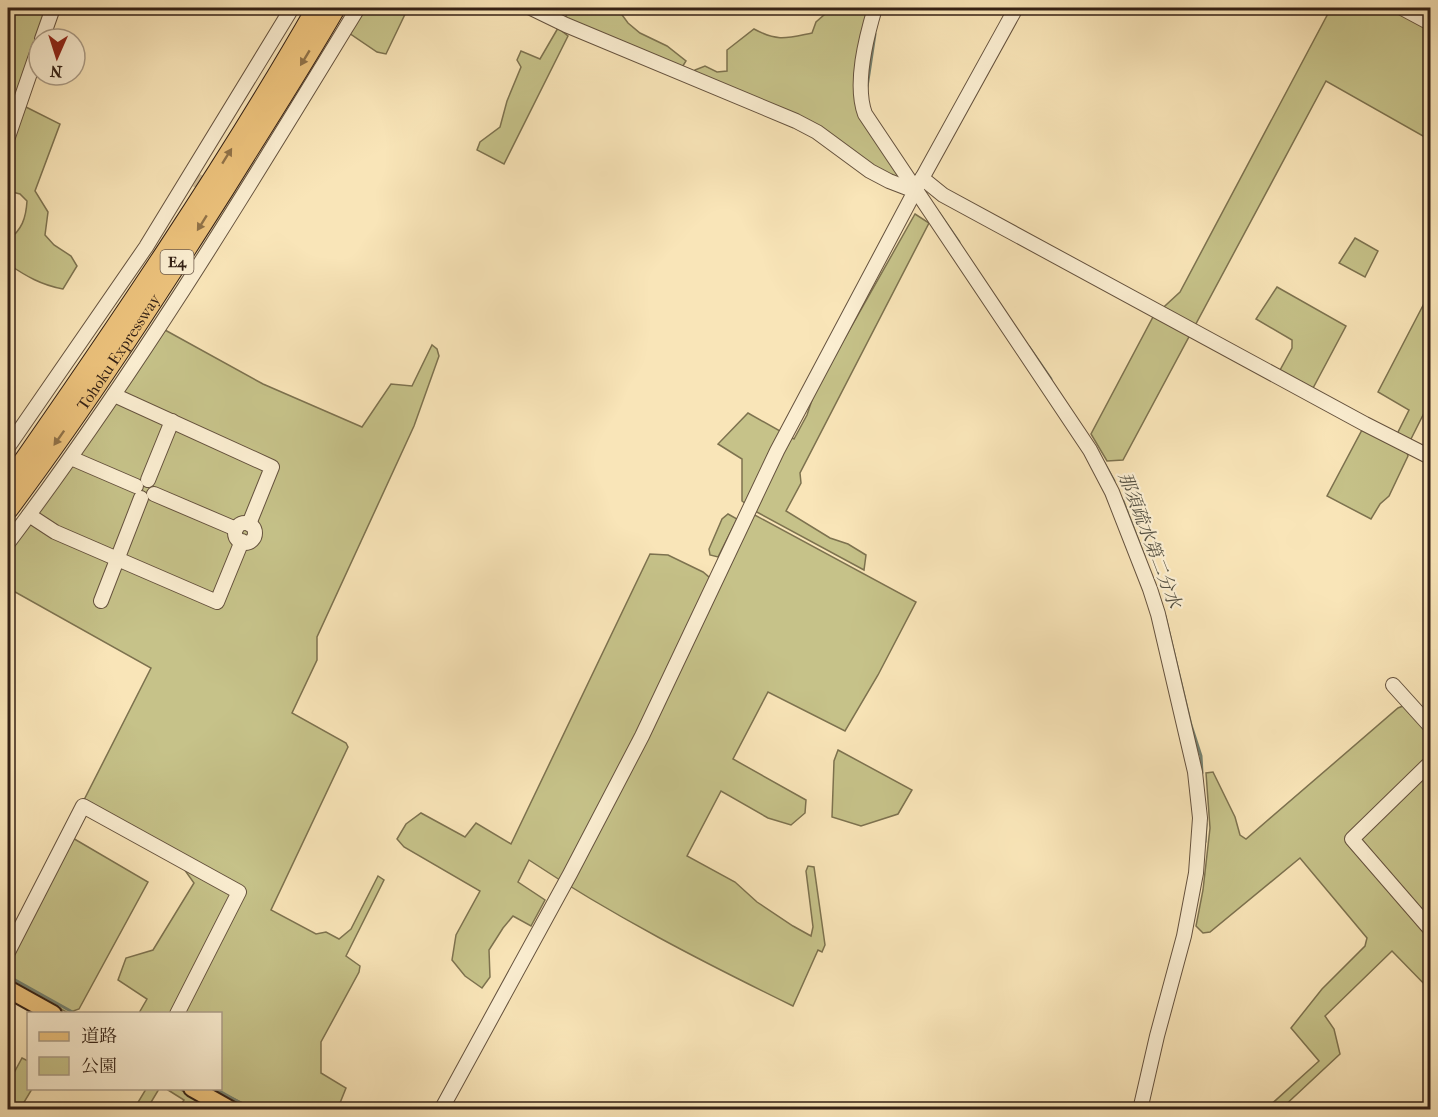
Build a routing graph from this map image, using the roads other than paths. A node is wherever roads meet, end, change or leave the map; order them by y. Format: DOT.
graph roads {
  1 [pos="53,8"];
  2 [pos="292,8"];
  3 [pos="317,8"];
  4 [pos="335,8"];
  5 [pos="358,8"];
  6 [pos="531,8"];
  7 [pos="875,8"];
  8 [pos="1016,8"];
  9 [pos="1402,8"];
  10 [pos="1431,23"];
  11 [pos="46,27"];
  12 [pos="27,82"];
  13 [pos="8,137"];
  14 [pos="922,178"];
  15 [pos="915,191"];
  16 [pos="114,395"];
  17 [pos="171,421"];
  18 [pos="8,447"];
  19 [pos="70,458"];
  20 [pos="1431,458"];
  21 [pos="8,484"];
  22 [pos="145,490"];
  23 [pos="8,509"];
  24 [pos="29,515"];
  25 [pos="242,531"];
  26 [pos="8,543"];
  27 [pos="117,559"];
  28 [pos="101,601"];
  29 [pos="1393,685"];
  30 [pos="1431,726"];
  31 [pos="1431,763"];
  32 [pos="1431,929"];
  33 [pos="8,952"];
  34 [pos="8,989"];
  35 [pos="49,1012"];
  36 [pos="178,1012"];
  37 [pos="194,1090"];
  38 [pos="231,1110"];
  39 [pos="441,1110"];
  40 [pos="1140,1110"];
  1 -- 11 [label="street"];
  2 -- 18 [label="street"];
  21 -- 3 [label="highway, Tohoku Expressway / E4, one-way"];
  4 -- 23 [label="highway, Tohoku Expressway / E4, one-way"];
  5 -- 16 [label="street"];
  6 -- 15 [label="street"];
  7 -- 15 [label="street"];
  8 -- 14 [label="street"];
  9 -- 10 [label="street"];
  12 -- 13 [label="street"];
  14 -- 15 [label="street"];
  14 -- 20 [label="street"];
  15 -- 39 [label="street"];
  15 -- 40 [label="street"];
  16 -- 17 [label="street"];
  16 -- 19 [label="street"];
  17 -- 22 [label="street"];
  17 -- 25 [label="street"];
  19 -- 22 [label="street"];
  19 -- 24 [label="street"];
  22 -- 25 [label="street"];
  22 -- 27 [label="street"];
  24 -- 26 [label="street"];
  24 -- 27 [label="street"];
  25 -- 27 [label="street"];
  27 -- 28 [label="street"];
  29 -- 30 [label="street"];
  31 -- 32 [label="street"];
  33 -- 36 [label="street"];
  34 -- 35 [label="main road"];
  37 -- 38 [label="main road"];
}
